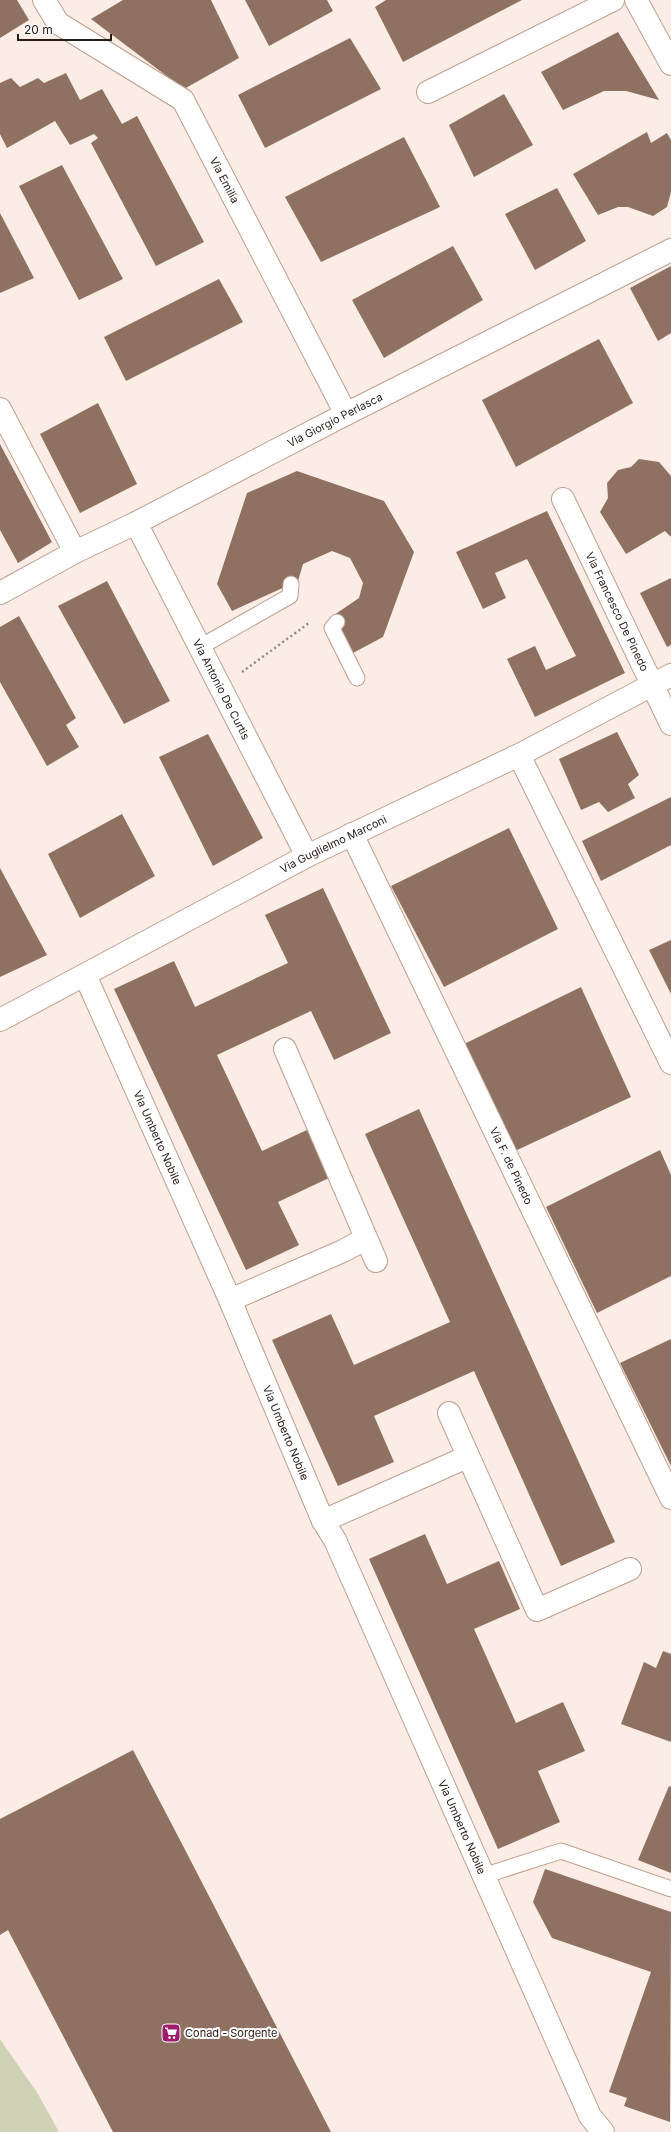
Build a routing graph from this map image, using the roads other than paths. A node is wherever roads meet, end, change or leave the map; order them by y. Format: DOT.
graph roads {
  1 [pos="44,0"];
  2 [pos="613,0"];
  3 [pos="636,0"];
  4 [pos="671,64"];
  5 [pos="428,92"];
  6 [pos="671,250"];
  7 [pos="0,409"];
  8 [pos="346,414"];
  9 [pos="562,499"];
  10 [pos="136,523"];
  11 [pos="75,552"];
  12 [pos="291,584"];
  13 [pos="0,593"];
  14 [pos="337,622"];
  15 [pos="200,647"];
  16 [pos="357,678"];
  17 [pos="662,680"];
  18 [pos="671,724"];
  19 [pos="520,755"];
  20 [pos="352,834"];
  21 [pos="307,856"];
  22 [pos="86,975"];
  23 [pos="0,1020"];
  24 [pos="286,1049"];
  25 [pos="671,1063"];
  26 [pos="365,1239"];
  27 [pos="376,1261"];
  28 [pos="230,1300"];
  29 [pos="449,1413"];
  30 [pos="467,1456"];
  31 [pos="671,1498"];
  32 [pos="323,1521"];
  33 [pos="630,1568"];
  34 [pos="484,1876"];
  35 [pos="671,1890"];
  36 [pos="603,2132"];
  1 -- 8 [label="street, Via Emilia"];
  2 -- 5 [label="street"];
  3 -- 4 [label="street"];
  6 -- 8 [label="street, Via Giorgio Perlasca"];
  7 -- 11 [label="street"];
  8 -- 10 [label="street, Via Giorgio Perlasca"];
  9 -- 17 [label="street, Via Francesco De Pinedo"];
  10 -- 11 [label="street, Via Giorgio Perlasca"];
  10 -- 15 [label="street, Via Antonio De Curtis"];
  11 -- 13 [label="street, Via Giorgio Perlasca"];
  12 -- 15 [label="lane"];
  14 -- 16 [label="lane"];
  15 -- 21 [label="street, Via Antonio De Curtis"];
  17 -- 18 [label="street, Via Francesco De Pinedo"];
  17 -- 19 [label="street, Via Guglielmo Marconi"];
  19 -- 20 [label="street, Via Guglielmo Marconi"];
  19 -- 25 [label="street"];
  20 -- 21 [label="street, Via Guglielmo Marconi"];
  20 -- 31 [label="street, Via F. de Pinedo"];
  21 -- 22 [label="street, Via Guglielmo Marconi"];
  22 -- 23 [label="street, Via Guglielmo Marconi"];
  22 -- 28 [label="street, Via Umberto Nobile"];
  24 -- 26 [label="street"];
  26 -- 27 [label="street"];
  26 -- 28 [label="street"];
  28 -- 32 [label="street, Via Umberto Nobile"];
  29 -- 30 [label="street"];
  30 -- 32 [label="street"];
  30 -- 33 [label="street"];
  32 -- 34 [label="street, Via Umberto Nobile"];
  34 -- 35 [label="lane"];
  34 -- 36 [label="street, Via Umberto Nobile"];
}
